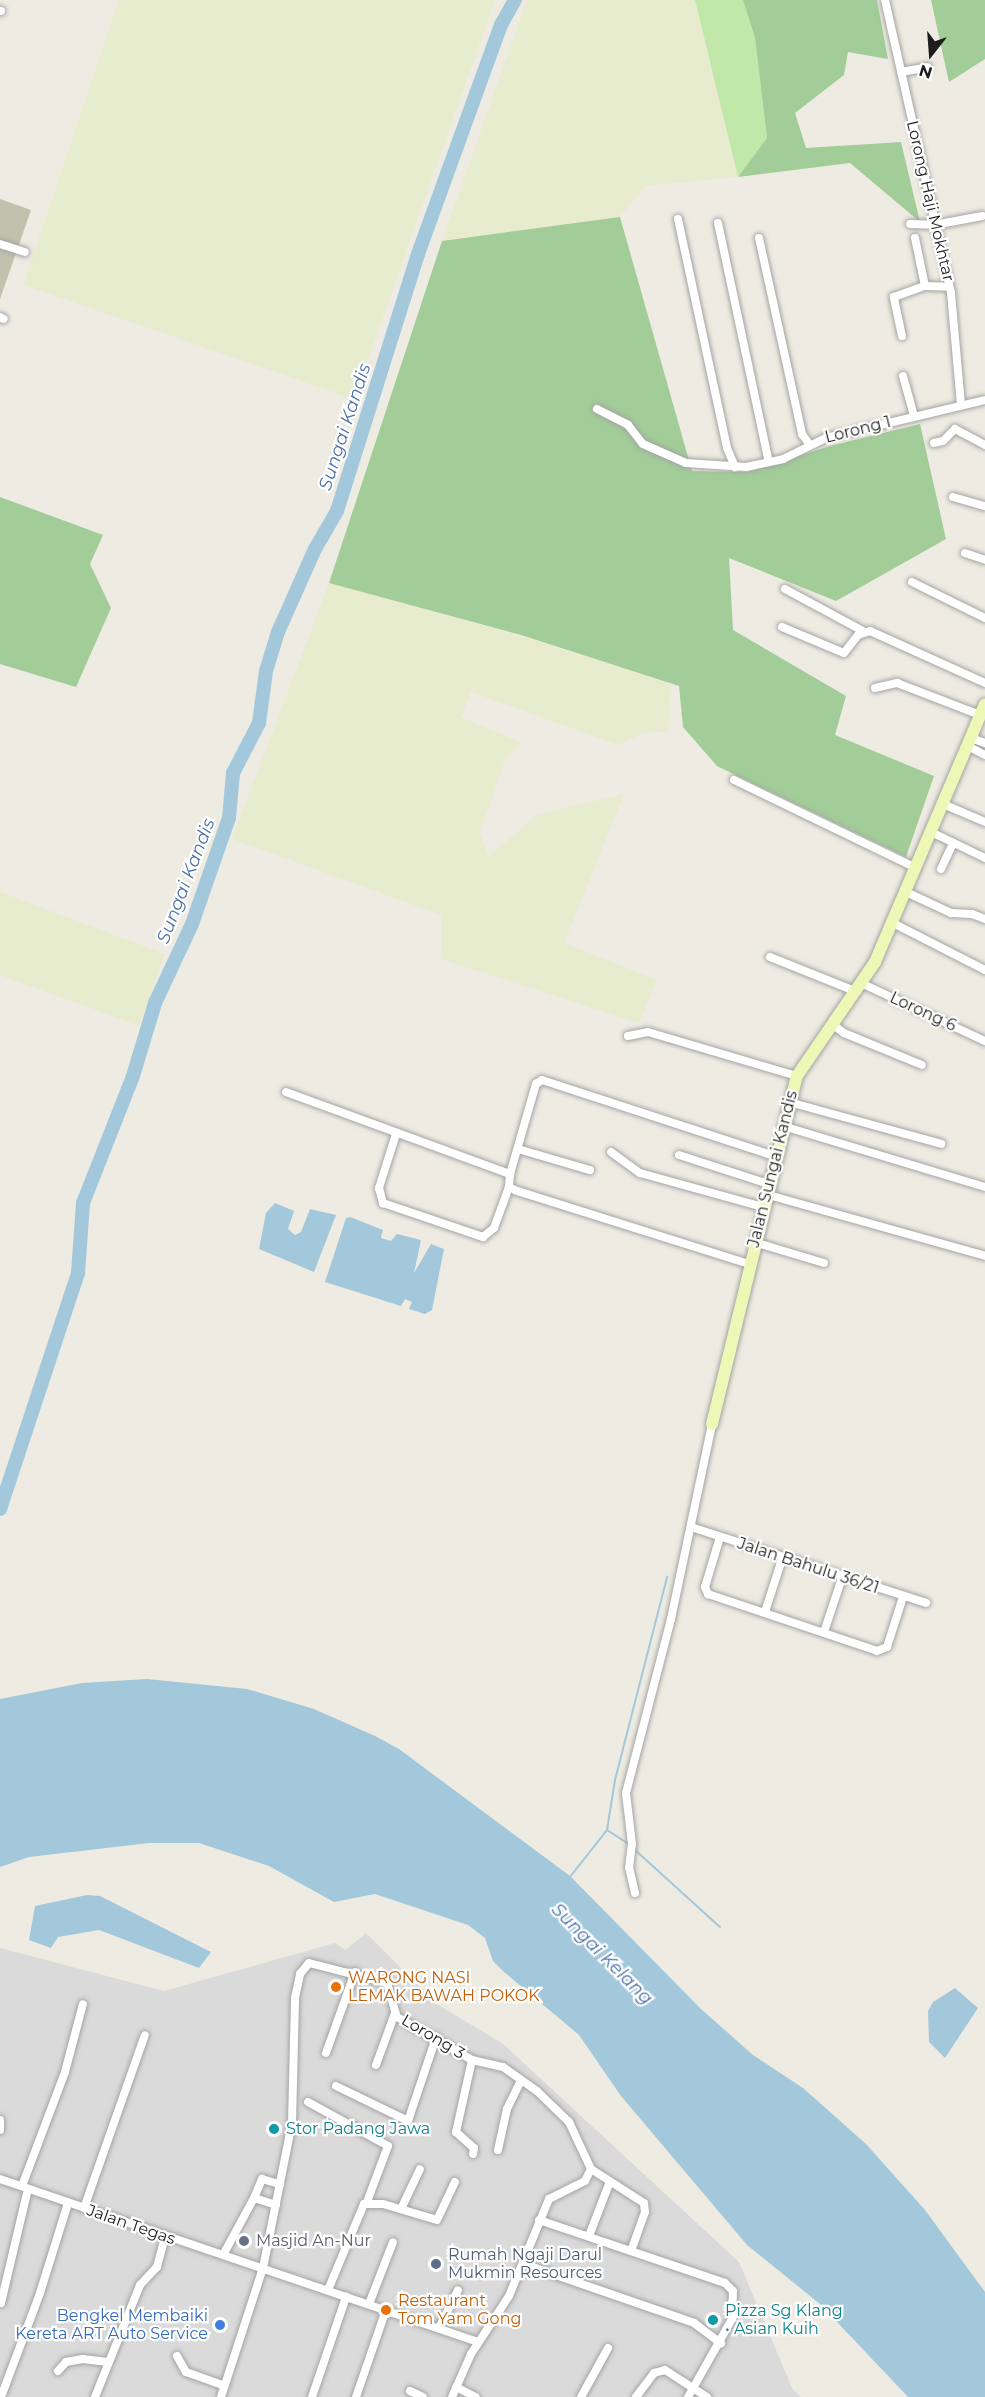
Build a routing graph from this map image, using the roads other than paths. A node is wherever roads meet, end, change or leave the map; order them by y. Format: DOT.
graph roads {
  1 [pos="885,0"];
  2 [pos="928,67"];
  3 [pos="901,72"];
  4 [pos="982,216"];
  5 [pos="678,219"];
  6 [pos="718,223"];
  7 [pos="910,224"];
  8 [pos="934,225"];
  9 [pos="759,238"];
  10 [pos="915,238"];
  11 [pos="0,244"];
  12 [pos="25,252"];
  13 [pos="925,286"];
  14 [pos="950,287"];
  15 [pos="902,336"];
  16 [pos="903,376"];
  17 [pos="985,400"];
  18 [pos="962,405"];
  19 [pos="597,410"];
  20 [pos="914,416"];
  21 [pos="934,443"];
  22 [pos="810,445"];
  23 [pos="985,445"];
  24 [pos="770,462"];
  25 [pos="735,467"];
  26 [pos="953,497"];
  27 [pos="985,506"];
  28 [pos="965,553"];
  29 [pos="985,560"];
  30 [pos="912,582"];
  31 [pos="785,589"];
  32 [pos="985,618"];
  33 [pos="782,627"];
  34 [pos="863,631"];
  35 [pos="985,683"];
  36 [pos="875,688"];
  37 [pos="983,709"];
  38 [pos="969,742"];
  39 [pos="985,743"];
  40 [pos="985,754"];
  41 [pos="734,780"];
  42 [pos="943,804"];
  43 [pos="985,822"];
  44 [pos="931,832"];
  45 [pos="953,843"];
  46 [pos="985,858"];
  47 [pos="916,868"];
  48 [pos="941,869"];
  49 [pos="906,892"];
  50 [pos="985,920"];
  51 [pos="893,923"];
  52 [pos="770,957"];
  53 [pos="985,970"];
  54 [pos="858,987"];
  55 [pos="832,1024"];
  56 [pos="628,1036"];
  57 [pos="985,1041"];
  58 [pos="922,1065"];
  59 [pos="797,1076"];
  60 [pos="286,1092"];
  61 [pos="789,1102"];
  62 [pos="783,1126"];
  63 [pos="396,1134"];
  64 [pos="940,1144"];
  65 [pos="518,1149"];
  66 [pos="611,1152"];
  67 [pos="679,1155"];
  68 [pos="775,1156"];
  69 [pos="590,1170"];
  70 [pos="510,1174"];
  71 [pos="508,1187"];
  72 [pos="985,1187"];
  73 [pos="765,1195"];
  74 [pos="754,1242"];
  75 [pos="985,1256"];
  76 [pos="824,1263"];
  77 [pos="749,1264"];
  78 [pos="712,1424"];
  79 [pos="691,1527"];
  80 [pos="720,1537"];
  81 [pos="782,1559"];
  82 [pos="842,1578"];
  83 [pos="903,1597"];
  84 [pos="926,1603"];
  85 [pos="765,1612"];
  86 [pos="824,1632"];
  87 [pos="635,1893"];
  88 [pos="355,1972"];
  89 [pos="83,2004"];
  90 [pos="395,2013"];
  91 [pos="145,2035"];
  92 [pos="436,2038"];
  93 [pos="326,2053"];
  94 [pos="472,2060"];
  95 [pos="376,2065"];
  96 [pos="521,2080"];
  97 [pos="336,2086"];
  98 [pos="308,2103"];
  99 [pos="0,2120"];
  100 [pos="0,2130"];
  101 [pos="498,2150"];
  102 [pos="472,2154"];
  103 [pos="420,2169"];
  104 [pos="591,2169"];
  105 [pos="0,2179"];
  106 [pos="455,2182"];
  107 [pos="280,2184"];
  108 [pos="609,2184"];
  109 [pos="25,2188"];
  110 [pos="254,2198"];
  111 [pos="367,2202"];
  112 [pos="68,2203"];
  113 [pos="276,2205"];
  114 [pos="84,2208"];
  115 [pos="401,2209"];
  116 [pos="539,2220"];
  117 [pos="589,2236"];
  118 [pos="165,2237"];
  119 [pos="393,2242"];
  120 [pos="632,2251"];
  121 [pos="223,2255"];
  122 [pos="524,2264"];
  123 [pos="263,2268"];
  124 [pos="328,2290"];
  125 [pos="458,2290"];
  126 [pos="346,2297"];
  127 [pos="1,2303"];
  128 [pos="369,2304"];
  129 [pos="386,2310"];
  130 [pos="438,2328"];
  131 [pos="478,2343"];
  132 [pos="721,2343"];
  133 [pos="608,2348"];
  134 [pos="177,2356"];
  135 [pos="108,2362"];
  136 [pos="58,2371"];
  137 [pos="225,2386"];
  138 [pos="456,2387"];
  139 [pos="694,2388"];
  140 [pos="410,2391"];
  141 [pos="1,2397"];
  142 [pos="95,2397"];
  143 [pos="221,2397"];
  144 [pos="312,2397"];
  145 [pos="356,2397"];
  146 [pos="423,2397"];
  147 [pos="452,2397"];
  148 [pos="476,2397"];
  149 [pos="580,2397"];
  150 [pos="636,2397"];
  151 [pos="688,2397"];
  152 [pos="707,2397"];
  1 -- 3 [label="street, Lorong Haji Mokhtar"];
  2 -- 3 [label="street"];
  3 -- 8 [label="street, Lorong Haji Mokhtar"];
  4 -- 8 [label="street"];
  5 -- 25 [label="street"];
  6 -- 24 [label="street"];
  7 -- 8 [label="street"];
  8 -- 14 [label="street, Lorong Haji Mokhtar"];
  9 -- 22 [label="street"];
  10 -- 13 [label="street"];
  11 -- 12 [label="street"];
  13 -- 14 [label="street"];
  13 -- 15 [label="street"];
  14 -- 18 [label="street, Lorong Haji Mokhtar"];
  16 -- 20 [label="street"];
  17 -- 18 [label="street, Lorong 1"];
  18 -- 20 [label="street, Lorong 1"];
  19 -- 25 [label="street, Lorong 1"];
  20 -- 22 [label="street, Lorong 1"];
  21 -- 23 [label="street"];
  22 -- 24 [label="street, Lorong 1"];
  24 -- 25 [label="street, Lorong 1"];
  26 -- 27 [label="street"];
  28 -- 29 [label="street"];
  30 -- 32 [label="street"];
  31 -- 34 [label="street"];
  33 -- 34 [label="street"];
  34 -- 35 [label="street"];
  36 -- 37 [label="street"];
  37 -- 38 [label="street, Jalan Sungai Kandis"];
  38 -- 39 [label="street"];
  38 -- 40 [label="street"];
  38 -- 42 [label="street, Jalan Sungai Kandis"];
  41 -- 47 [label="street"];
  42 -- 43 [label="street"];
  42 -- 44 [label="street, Jalan Sungai Kandis"];
  44 -- 45 [label="street"];
  44 -- 47 [label="street, Jalan Sungai Kandis"];
  45 -- 46 [label="street"];
  45 -- 48 [label="street"];
  47 -- 49 [label="street, Jalan Sungai Kandis"];
  49 -- 50 [label="street"];
  49 -- 51 [label="street, Jalan Sungai Kandis"];
  51 -- 53 [label="street"];
  51 -- 54 [label="street, Jalan Sungai Kandis"];
  52 -- 54 [label="street, Lorong 6"];
  54 -- 55 [label="street, Jalan Sungai Kandis"];
  54 -- 57 [label="street, Lorong 6"];
  55 -- 58 [label="street"];
  55 -- 59 [label="street, Jalan Sungai Kandis"];
  56 -- 59 [label="street"];
  59 -- 61 [label="street, Jalan Sungai Kandis"];
  60 -- 63 [label="street"];
  61 -- 62 [label="street, Jalan Sungai Kandis"];
  61 -- 64 [label="street"];
  62 -- 68 [label="street, Jalan Sungai Kandis"];
  62 -- 72 [label="street"];
  63 -- 70 [label="street"];
  63 -- 71 [label="street"];
  65 -- 68 [label="street"];
  65 -- 69 [label="street"];
  65 -- 70 [label="street"];
  66 -- 73 [label="street"];
  67 -- 73 [label="street"];
  68 -- 73 [label="street, Jalan Sungai Kandis"];
  70 -- 71 [label="street"];
  71 -- 77 [label="street"];
  73 -- 74 [label="street, Jalan Sungai Kandis"];
  73 -- 75 [label="street"];
  74 -- 76 [label="street"];
  74 -- 77 [label="street, Jalan Sungai Kandis"];
  77 -- 78 [label="street, Jalan Sungai Kandis"];
  78 -- 79 [label="street"];
  79 -- 80 [label="street, Jalan Bahulu 36/21"];
  79 -- 87 [label="street"];
  80 -- 81 [label="street, Jalan Bahulu 36/21"];
  80 -- 85 [label="street"];
  81 -- 82 [label="street, Jalan Bahulu 36/21"];
  81 -- 85 [label="street"];
  82 -- 83 [label="street, Jalan Bahulu 36/21"];
  82 -- 86 [label="street"];
  83 -- 84 [label="street, Jalan Bahulu 36/21"];
  83 -- 86 [label="street"];
  85 -- 86 [label="street"];
  88 -- 90 [label="street, Lorong 3"];
  88 -- 93 [label="street"];
  88 -- 107 [label="street"];
  89 -- 109 [label="street"];
  90 -- 92 [label="street, Lorong 3"];
  90 -- 95 [label="street"];
  91 -- 114 [label="street"];
  92 -- 94 [label="street, Lorong 3"];
  92 -- 97 [label="street"];
  94 -- 96 [label="street, Lorong 3"];
  94 -- 102 [label="street"];
  96 -- 101 [label="street"];
  96 -- 104 [label="street, Lorong 3"];
  98 -- 111 [label="street"];
  99 -- 100 [label="street"];
  103 -- 115 [label="street"];
  104 -- 108 [label="street"];
  104 -- 116 [label="street"];
  105 -- 109 [label="street, Jalan Tegas"];
  106 -- 115 [label="street"];
  107 -- 110 [label="street"];
  107 -- 113 [label="street"];
  108 -- 117 [label="street"];
  108 -- 120 [label="street"];
  109 -- 112 [label="street, Jalan Tegas"];
  109 -- 127 [label="street"];
  110 -- 113 [label="street"];
  110 -- 121 [label="street"];
  111 -- 115 [label="street"];
  111 -- 124 [label="street"];
  112 -- 114 [label="street, Jalan Tegas"];
  112 -- 141 [label="street"];
  113 -- 123 [label="street"];
  114 -- 118 [label="street, Jalan Tegas"];
  116 -- 117 [label="street"];
  116 -- 122 [label="street"];
  117 -- 120 [label="street"];
  118 -- 121 [label="street, Jalan Tegas"];
  118 -- 135 [label="street"];
  119 -- 128 [label="street"];
  120 -- 132 [label="street"];
  121 -- 123 [label="street, Jalan Tegas"];
  122 -- 131 [label="street"];
  122 -- 132 [label="street"];
  123 -- 124 [label="street, Jalan Tegas"];
  123 -- 137 [label="street"];
  124 -- 126 [label="street, Jalan Tegas"];
  125 -- 130 [label="street"];
  126 -- 128 [label="street, Jalan Tegas"];
  126 -- 144 [label="street"];
  128 -- 129 [label="street, Jalan Tegas"];
  129 -- 130 [label="street, Jalan Tegas"];
  129 -- 145 [label="street"];
  130 -- 131 [label="street, Jalan Tegas"];
  131 -- 138 [label="street"];
  132 -- 139 [label="street"];
  133 -- 149 [label="street"];
  134 -- 137 [label="street"];
  135 -- 136 [label="street"];
  135 -- 142 [label="street"];
  137 -- 143 [label="street"];
  138 -- 147 [label="street"];
  138 -- 148 [label="street"];
  139 -- 150 [label="street"];
  139 -- 151 [label="street"];
  139 -- 152 [label="street"];
  140 -- 146 [label="street"];
}
